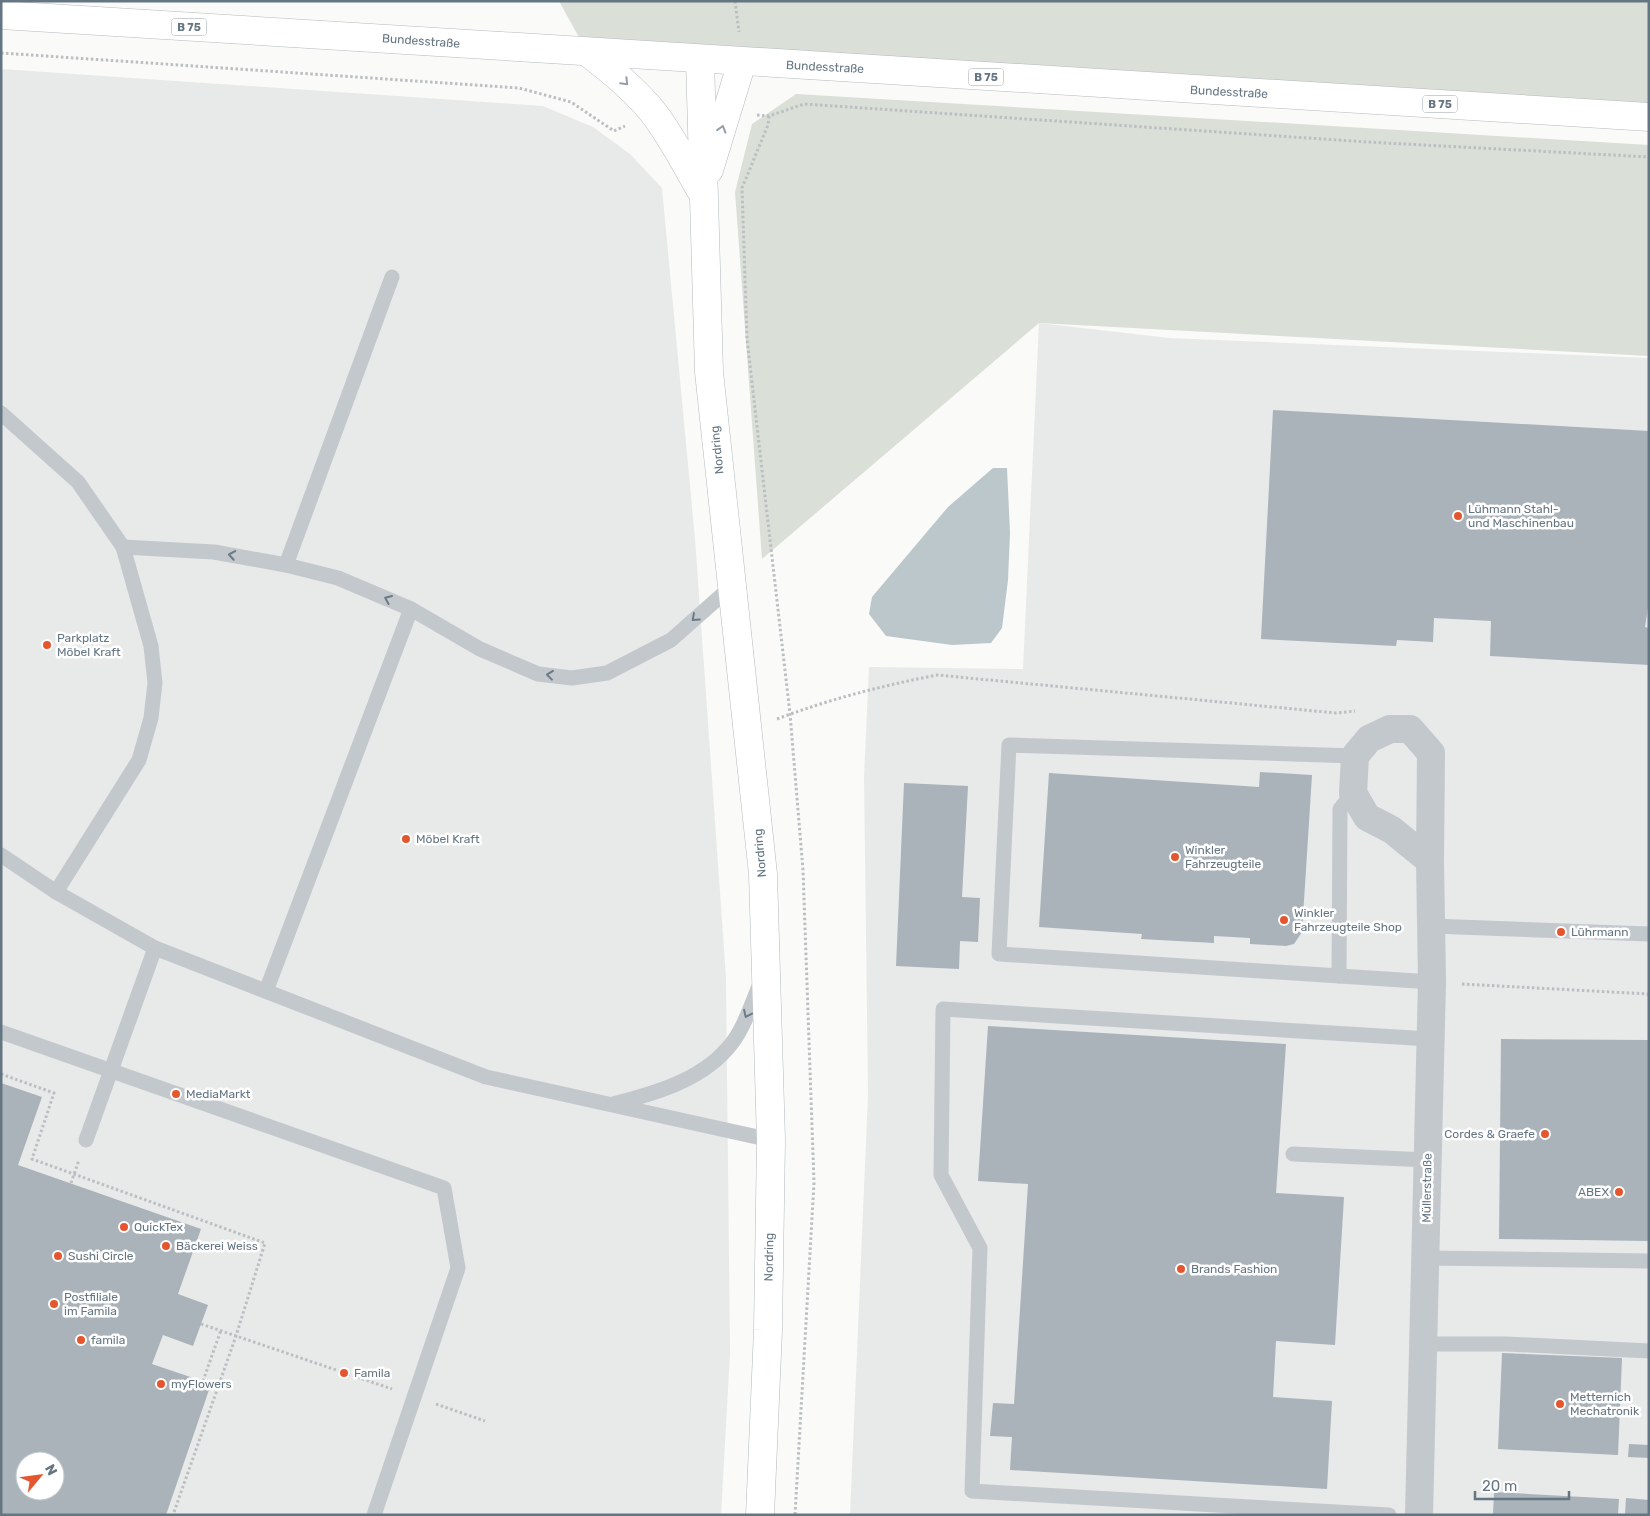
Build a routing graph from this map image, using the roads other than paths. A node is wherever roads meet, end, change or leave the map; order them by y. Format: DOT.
graph roads {
  1 [pos="1,15"];
  2 [pos="587,52"];
  3 [pos="700,59"];
  4 [pos="742,62"];
  5 [pos="1649,117"];
  6 [pos="702,193"];
  7 [pos="392,277"];
  8 [pos="1,413"];
  9 [pos="123,547"];
  10 [pos="286,565"];
  11 [pos="732,586"];
  12 [pos="411,610"];
  13 [pos="1355,756"];
  14 [pos="1353,793"];
  15 [pos="1,855"];
  16 [pos="1430,861"];
  17 [pos="56,892"];
  18 [pos="1431,926"];
  19 [pos="1649,934"];
  20 [pos="155,948"];
  21 [pos="766,970"];
  22 [pos="1339,976"];
  23 [pos="1432,982"];
  24 [pos="266,991"];
  25 [pos="1,1032"];
  26 [pos="1430,1039"];
  27 [pos="111,1071"];
  28 [pos="610,1105"];
  29 [pos="86,1140"];
  30 [pos="771,1140"];
  31 [pos="1293,1154"];
  32 [pos="1428,1160"];
  33 [pos="1426,1258"];
  34 [pos="1649,1261"];
  35 [pos="1423,1344"];
  36 [pos="1649,1351"];
  37 [pos="374,1515"];
  38 [pos="760,1515"];
  39 [pos="1389,1515"];
  40 [pos="1419,1515"];
  1 -- 2 [label="street, Bundesstraße / B 75"];
  2 -- 3 [label="street, Bundesstraße / B 75"];
  2 -- 6 [label="street, Nordring, one-way"];
  3 -- 4 [label="street, Bundesstraße / B 75"];
  3 -- 6 [label="street, Nordring"];
  4 -- 5 [label="street, Bundesstraße / B 75"];
  6 -- 4 [label="street, Nordring, one-way"];
  6 -- 11 [label="street, Nordring"];
  7 -- 10 [label="lane"];
  8 -- 9 [label="lane"];
  10 -- 9 [label="lane, one-way"];
  9 -- 17 [label="lane"];
  12 -- 10 [label="lane, one-way"];
  11 -- 12 [label="lane, one-way"];
  11 -- 21 [label="street, Nordring"];
  12 -- 24 [label="lane"];
  13 -- 14 [label="street"];
  13 -- 16 [label="street, Müllerstraße"];
  13 -- 22 [label="lane"];
  14 -- 16 [label="street"];
  14 -- 22 [label="lane"];
  15 -- 17 [label="lane"];
  16 -- 18 [label="street, Müllerstraße"];
  17 -- 20 [label="lane"];
  18 -- 19 [label="lane"];
  18 -- 23 [label="street, Müllerstraße"];
  20 -- 24 [label="lane"];
  20 -- 27 [label="lane"];
  21 -- 28 [label="lane, one-way"];
  21 -- 30 [label="street, Nordring"];
  22 -- 23 [label="lane"];
  23 -- 26 [label="street, Müllerstraße"];
  24 -- 28 [label="lane"];
  25 -- 27 [label="lane"];
  26 -- 32 [label="street, Müllerstraße"];
  26 -- 39 [label="lane"];
  27 -- 29 [label="lane"];
  27 -- 37 [label="lane"];
  28 -- 30 [label="lane"];
  30 -- 38 [label="street, Nordring"];
  31 -- 32 [label="lane"];
  32 -- 33 [label="street, Müllerstraße"];
  33 -- 34 [label="lane"];
  33 -- 35 [label="street, Müllerstraße"];
  35 -- 36 [label="lane"];
  35 -- 40 [label="street, Müllerstraße"];
}
